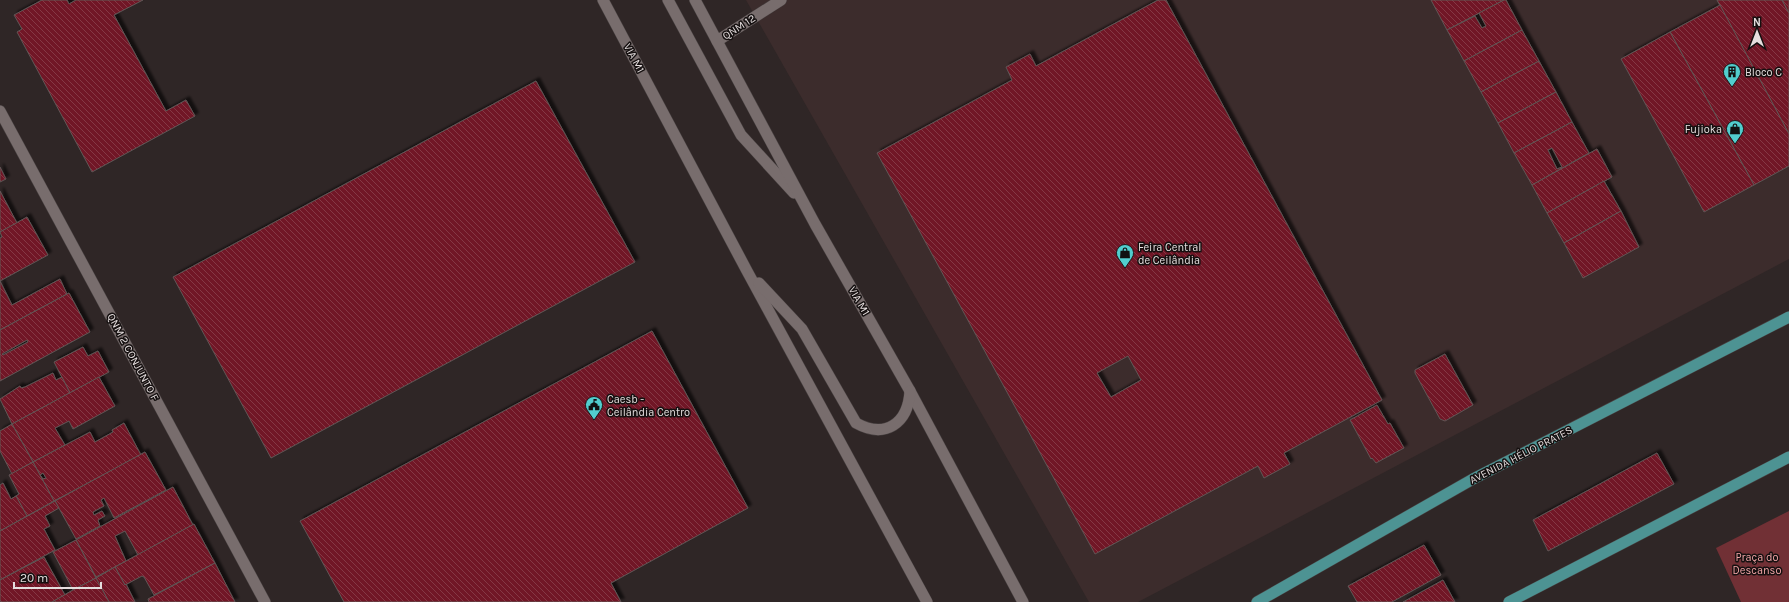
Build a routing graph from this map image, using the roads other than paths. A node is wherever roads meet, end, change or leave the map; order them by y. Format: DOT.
graph roads {
  1 [pos="603,0"];
  2 [pos="668,0"];
  3 [pos="695,0"];
  4 [pos="781,0"];
  5 [pos="717,41"];
  6 [pos="0,111"];
  7 [pos="805,205"];
  8 [pos="747,271"];
  9 [pos="1789,317"];
  10 [pos="910,391"];
  11 [pos="1789,457"];
  12 [pos="265,602"];
  13 [pos="927,602"];
  14 [pos="1023,602"];
  15 [pos="1257,602"];
  16 [pos="1509,602"];
  1 -- 8 [label="main road, VIA M1"];
  2 -- 7 [label="main road"];
  3 -- 5 [label="main road, VIA M1"];
  4 -- 5 [label="main road, QNM 12"];
  5 -- 7 [label="main road, VIA M1"];
  6 -- 12 [label="main road, QNM 2 CONJUNTO F"];
  7 -- 10 [label="main road, VIA M1"];
  8 -- 10 [label="main road"];
  8 -- 13 [label="main road, VIA M1"];
  9 -- 15 [label="main road, AVENIDA HÉLIO PRATES"];
  10 -- 14 [label="main road, VIA M1"];
  11 -- 16 [label="main road"];
}
